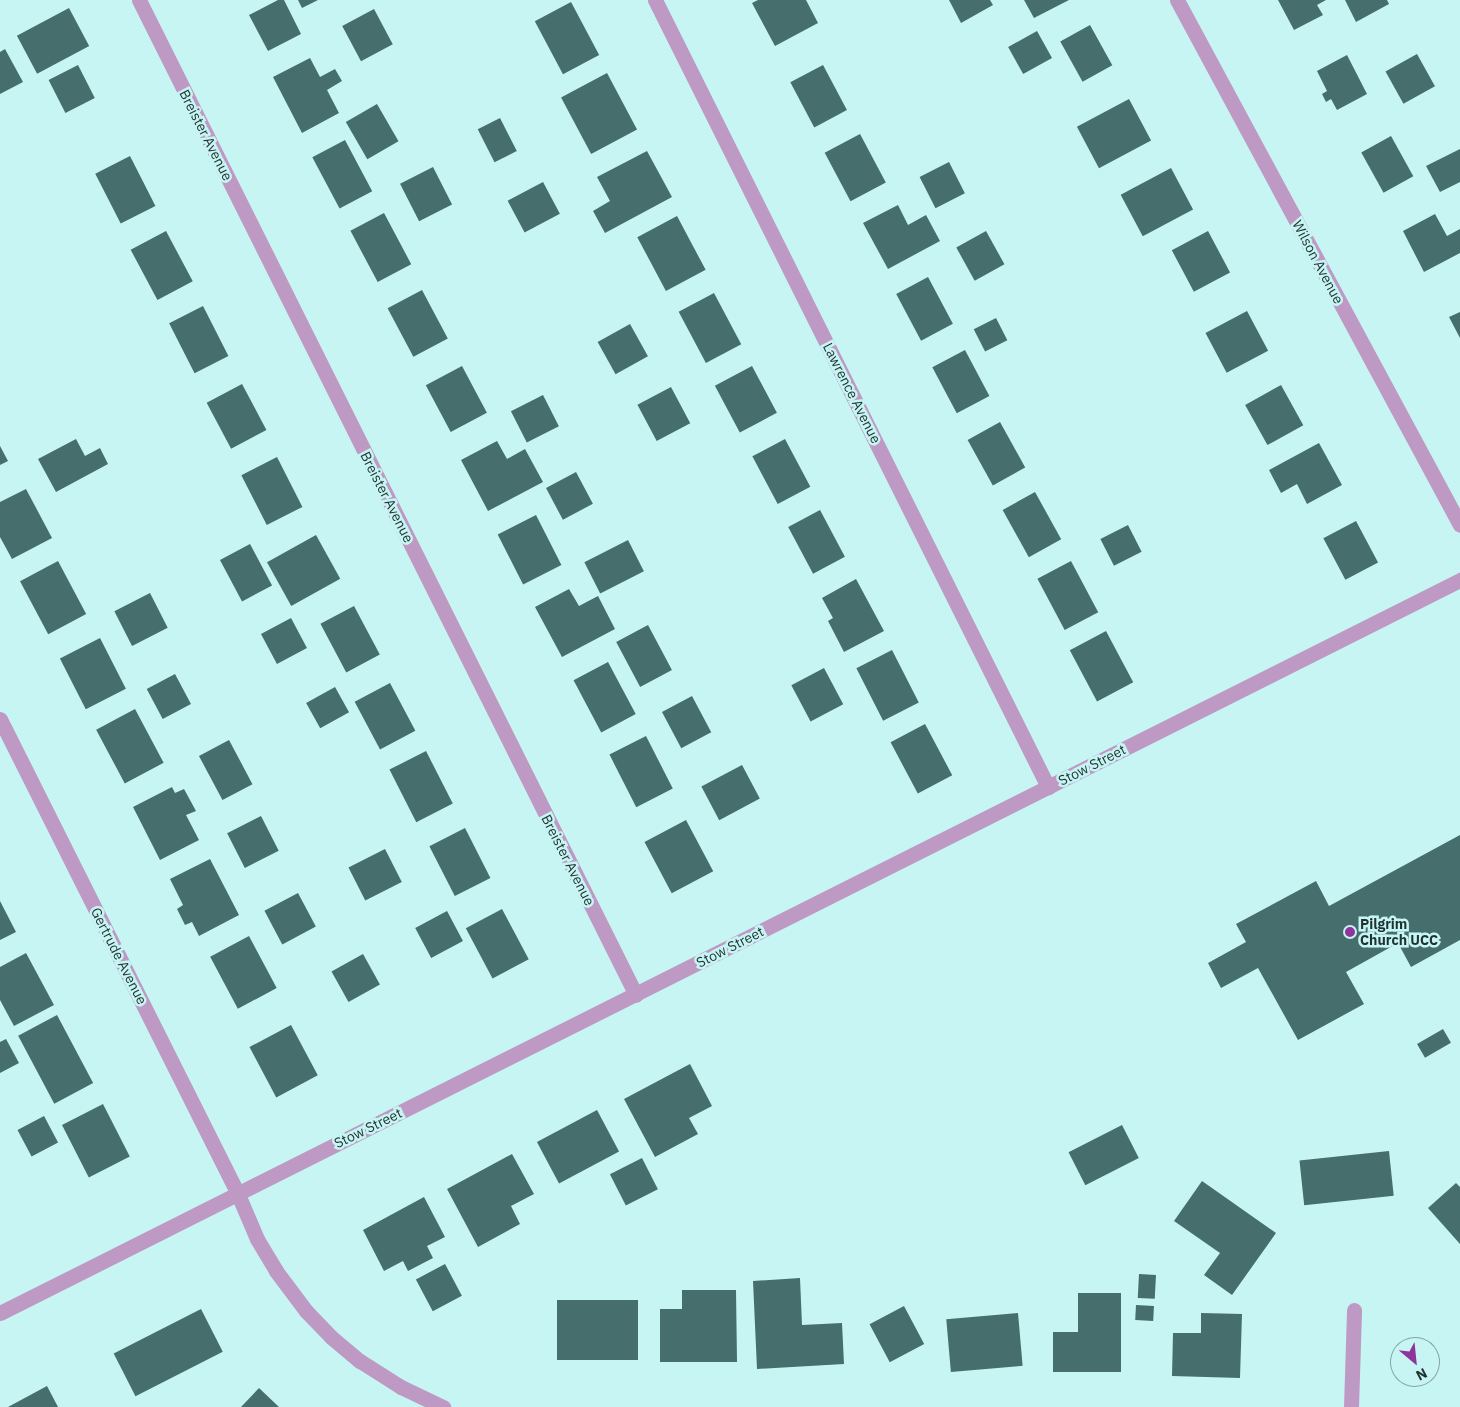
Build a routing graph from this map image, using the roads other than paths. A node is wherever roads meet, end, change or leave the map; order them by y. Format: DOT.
graph roads {
  1 [pos="139,0"];
  2 [pos="655,0"];
  3 [pos="1177,0"];
  4 [pos="1460,525"];
  5 [pos="1460,580"];
  6 [pos="0,720"];
  7 [pos="1048,787"];
  8 [pos="636,995"];
  9 [pos="238,1192"];
  10 [pos="1354,1310"];
  11 [pos="0,1313"];
  12 [pos="443,1407"];
  13 [pos="1351,1407"];
  1 -- 8 [label="street, Breister Avenue"];
  2 -- 7 [label="street, Lawrence Avenue"];
  3 -- 4 [label="street, Wilson Avenue"];
  5 -- 7 [label="street, Stow Street"];
  6 -- 9 [label="street, Gertrude Avenue"];
  7 -- 8 [label="street, Stow Street"];
  8 -- 9 [label="street, Stow Street"];
  9 -- 11 [label="street, Stow Street"];
  9 -- 12 [label="street, Gertrude Avenue"];
  10 -- 13 [label="street"];
}
